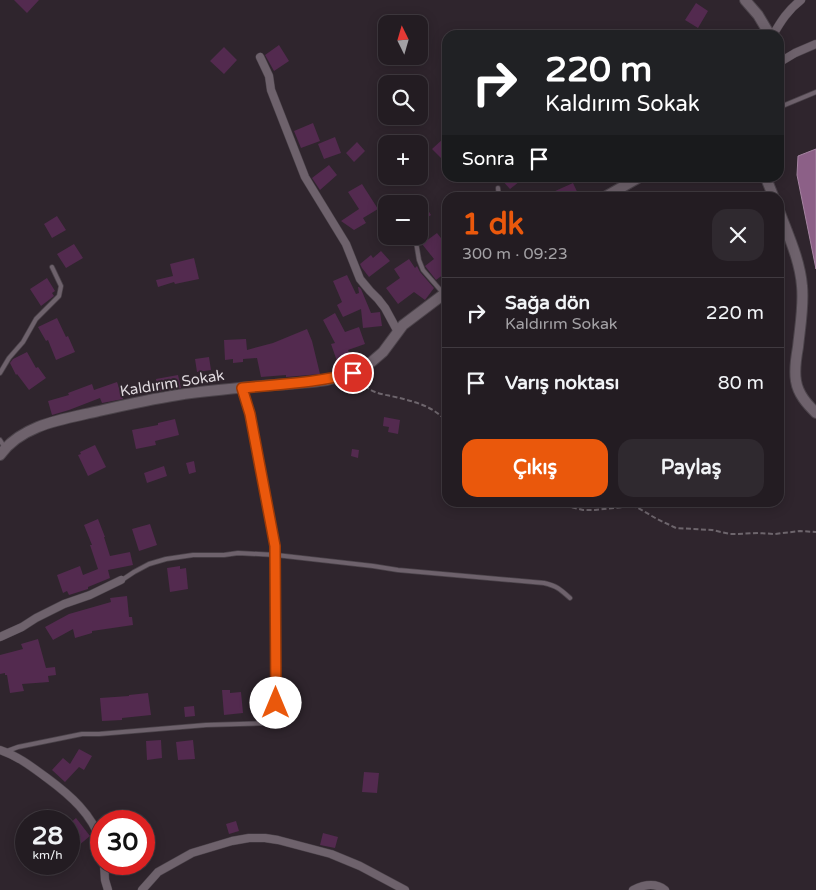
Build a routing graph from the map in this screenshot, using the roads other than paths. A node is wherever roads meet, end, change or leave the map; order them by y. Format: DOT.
graph roads {
  1 [pos="744,0"];
  2 [pos="801,0"];
  3 [pos="768,30"];
  4 [pos="774,30"];
  5 [pos="816,44"];
  6 [pos="260,57"];
  7 [pos="784,60"];
  8 [pos="816,92"];
  9 [pos="784,105"];
  10 [pos="631,182"];
  11 [pos="498,188"];
  12 [pos="498,192"];
  13 [pos="614,192"];
  14 [pos="784,224"];
  15 [pos="416,245"];
  16 [pos="52,267"];
  17 [pos="442,289"];
  18 [pos="442,294"];
  19 [pos="398,332"];
  20 [pos="0,373"];
  21 [pos="242,388"];
  22 [pos="816,413"];
  23 [pos="2,448"];
  24 [pos="276,555"];
  25 [pos="121,580"];
  26 [pos="570,598"];
  27 [pos="0,637"];
  28 [pos="276,721"];
  29 [pos="2,751"];
  30 [pos="90,819"];
  31 [pos="105,875"];
  32 [pos="106,890"];
  33 [pos="142,890"];
  34 [pos="405,890"];
  35 [pos="633,890"];
  36 [pos="665,890"];
  1 -- 3 [label="street"];
  2 -- 4 [label="street"];
  5 -- 7 [label="street"];
  6 -- 19 [label="street"];
  8 -- 9 [label="lane"];
  10 -- 13 [label="street"];
  11 -- 12 [label="lane"];
  14 -- 22 [label="street"];
  15 -- 17 [label="lane"];
  16 -- 20 [label="lane"];
  18 -- 19 [label="street, Kaldırım Sokak"];
  19 -- 21 [label="street, Kaldırım Sokak"];
  21 -- 23 [label="street, Kaldırım Sokak"];
  21 -- 24 [label="street"];
  24 -- 25 [label="lane"];
  24 -- 26 [label="lane"];
  24 -- 28 [label="street"];
  25 -- 27 [label="street"];
  28 -- 29 [label="lane"];
  29 -- 30 [label="street"];
  31 -- 32 [label="street"];
  33 -- 34 [label="street"];
  35 -- 36 [label="street"];
}
